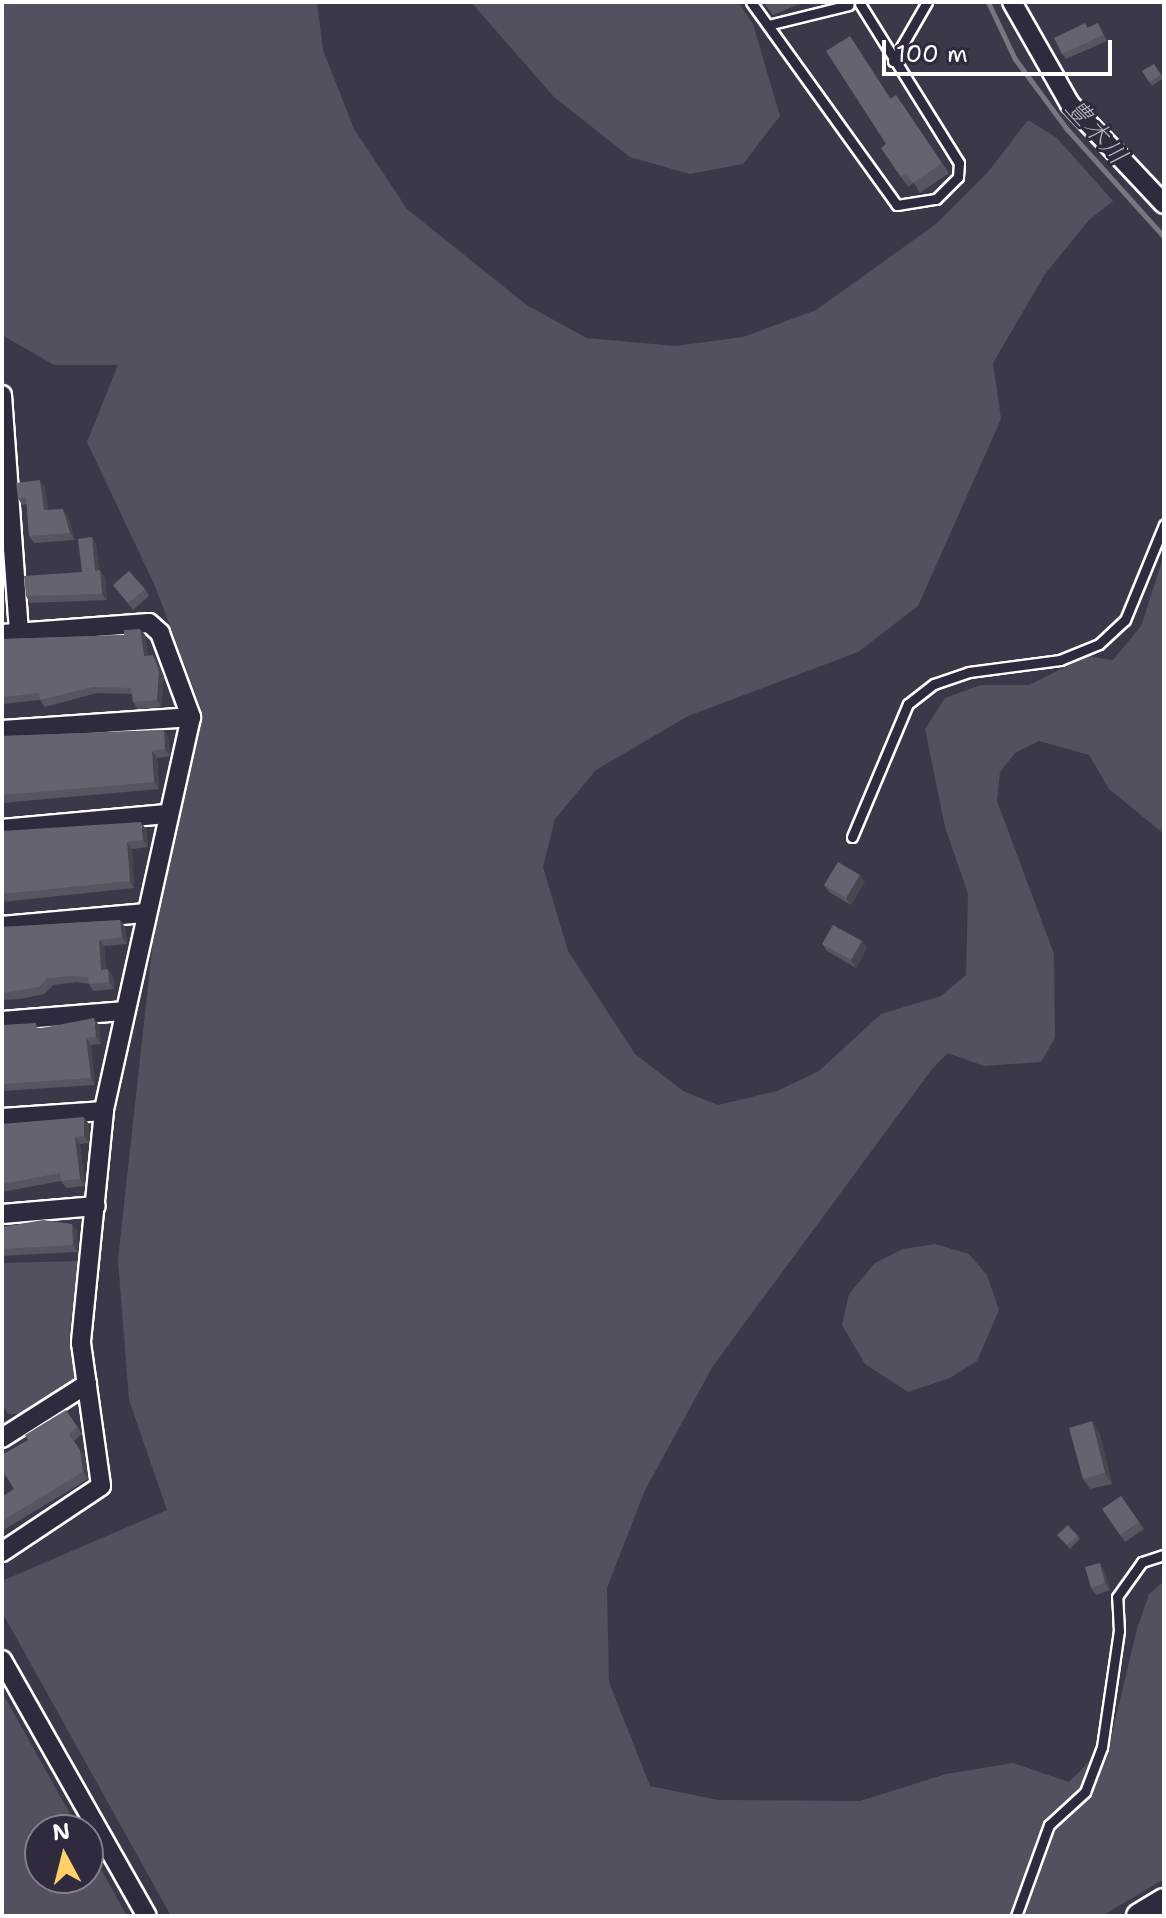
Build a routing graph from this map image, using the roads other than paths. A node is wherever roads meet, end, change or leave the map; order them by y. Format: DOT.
graph roads {
  1 [pos="751,2"];
  2 [pos="927,2"];
  3 [pos="1012,2"];
  4 [pos="855,3"];
  5 [pos="768,25"];
  6 [pos="893,61"];
  7 [pos="1164,204"];
  8 [pos="2,395"];
  9 [pos="4,459"];
  10 [pos="1164,525"];
  11 [pos="8,547"];
  12 [pos="11,633"];
  13 [pos="191,717"];
  14 [pos="2,730"];
  15 [pos="168,814"];
  16 [pos="2,829"];
  17 [pos="852,837"];
  18 [pos="145,913"];
  19 [pos="2,926"];
  20 [pos="123,1011"];
  21 [pos="2,1021"];
  22 [pos="104,1111"];
  23 [pos="2,1118"];
  24 [pos="96,1206"];
  25 [pos="2,1214"];
  26 [pos="87,1384"];
  27 [pos="4,1432"];
  28 [pos="2,1552"];
  29 [pos="1164,1555"];
  30 [pos="2,1660"];
  31 [pos="1164,1901"];
  32 [pos="147,1916"];
  33 [pos="1016,1916"];
  34 [pos="1139,1916"];
  1 -- 5 [label="lane"];
  2 -- 6 [label="lane"];
  3 -- 7 [label="street"];
  4 -- 5 [label="lane"];
  4 -- 6 [label="lane"];
  5 -- 6 [label="lane"];
  8 -- 9 [label="street"];
  9 -- 11 [label="street"];
  10 -- 17 [label="lane"];
  11 -- 12 [label="street"];
  12 -- 13 [label="street"];
  13 -- 14 [label="street"];
  13 -- 15 [label="street"];
  15 -- 16 [label="street"];
  15 -- 18 [label="street"];
  18 -- 19 [label="street"];
  18 -- 20 [label="street"];
  20 -- 21 [label="street"];
  20 -- 22 [label="street"];
  22 -- 23 [label="street"];
  22 -- 24 [label="street"];
  24 -- 25 [label="street"];
  24 -- 26 [label="street"];
  26 -- 27 [label="street"];
  26 -- 28 [label="street"];
  29 -- 33 [label="lane"];
  30 -- 32 [label="street"];
  31 -- 34 [label="street"];
}
